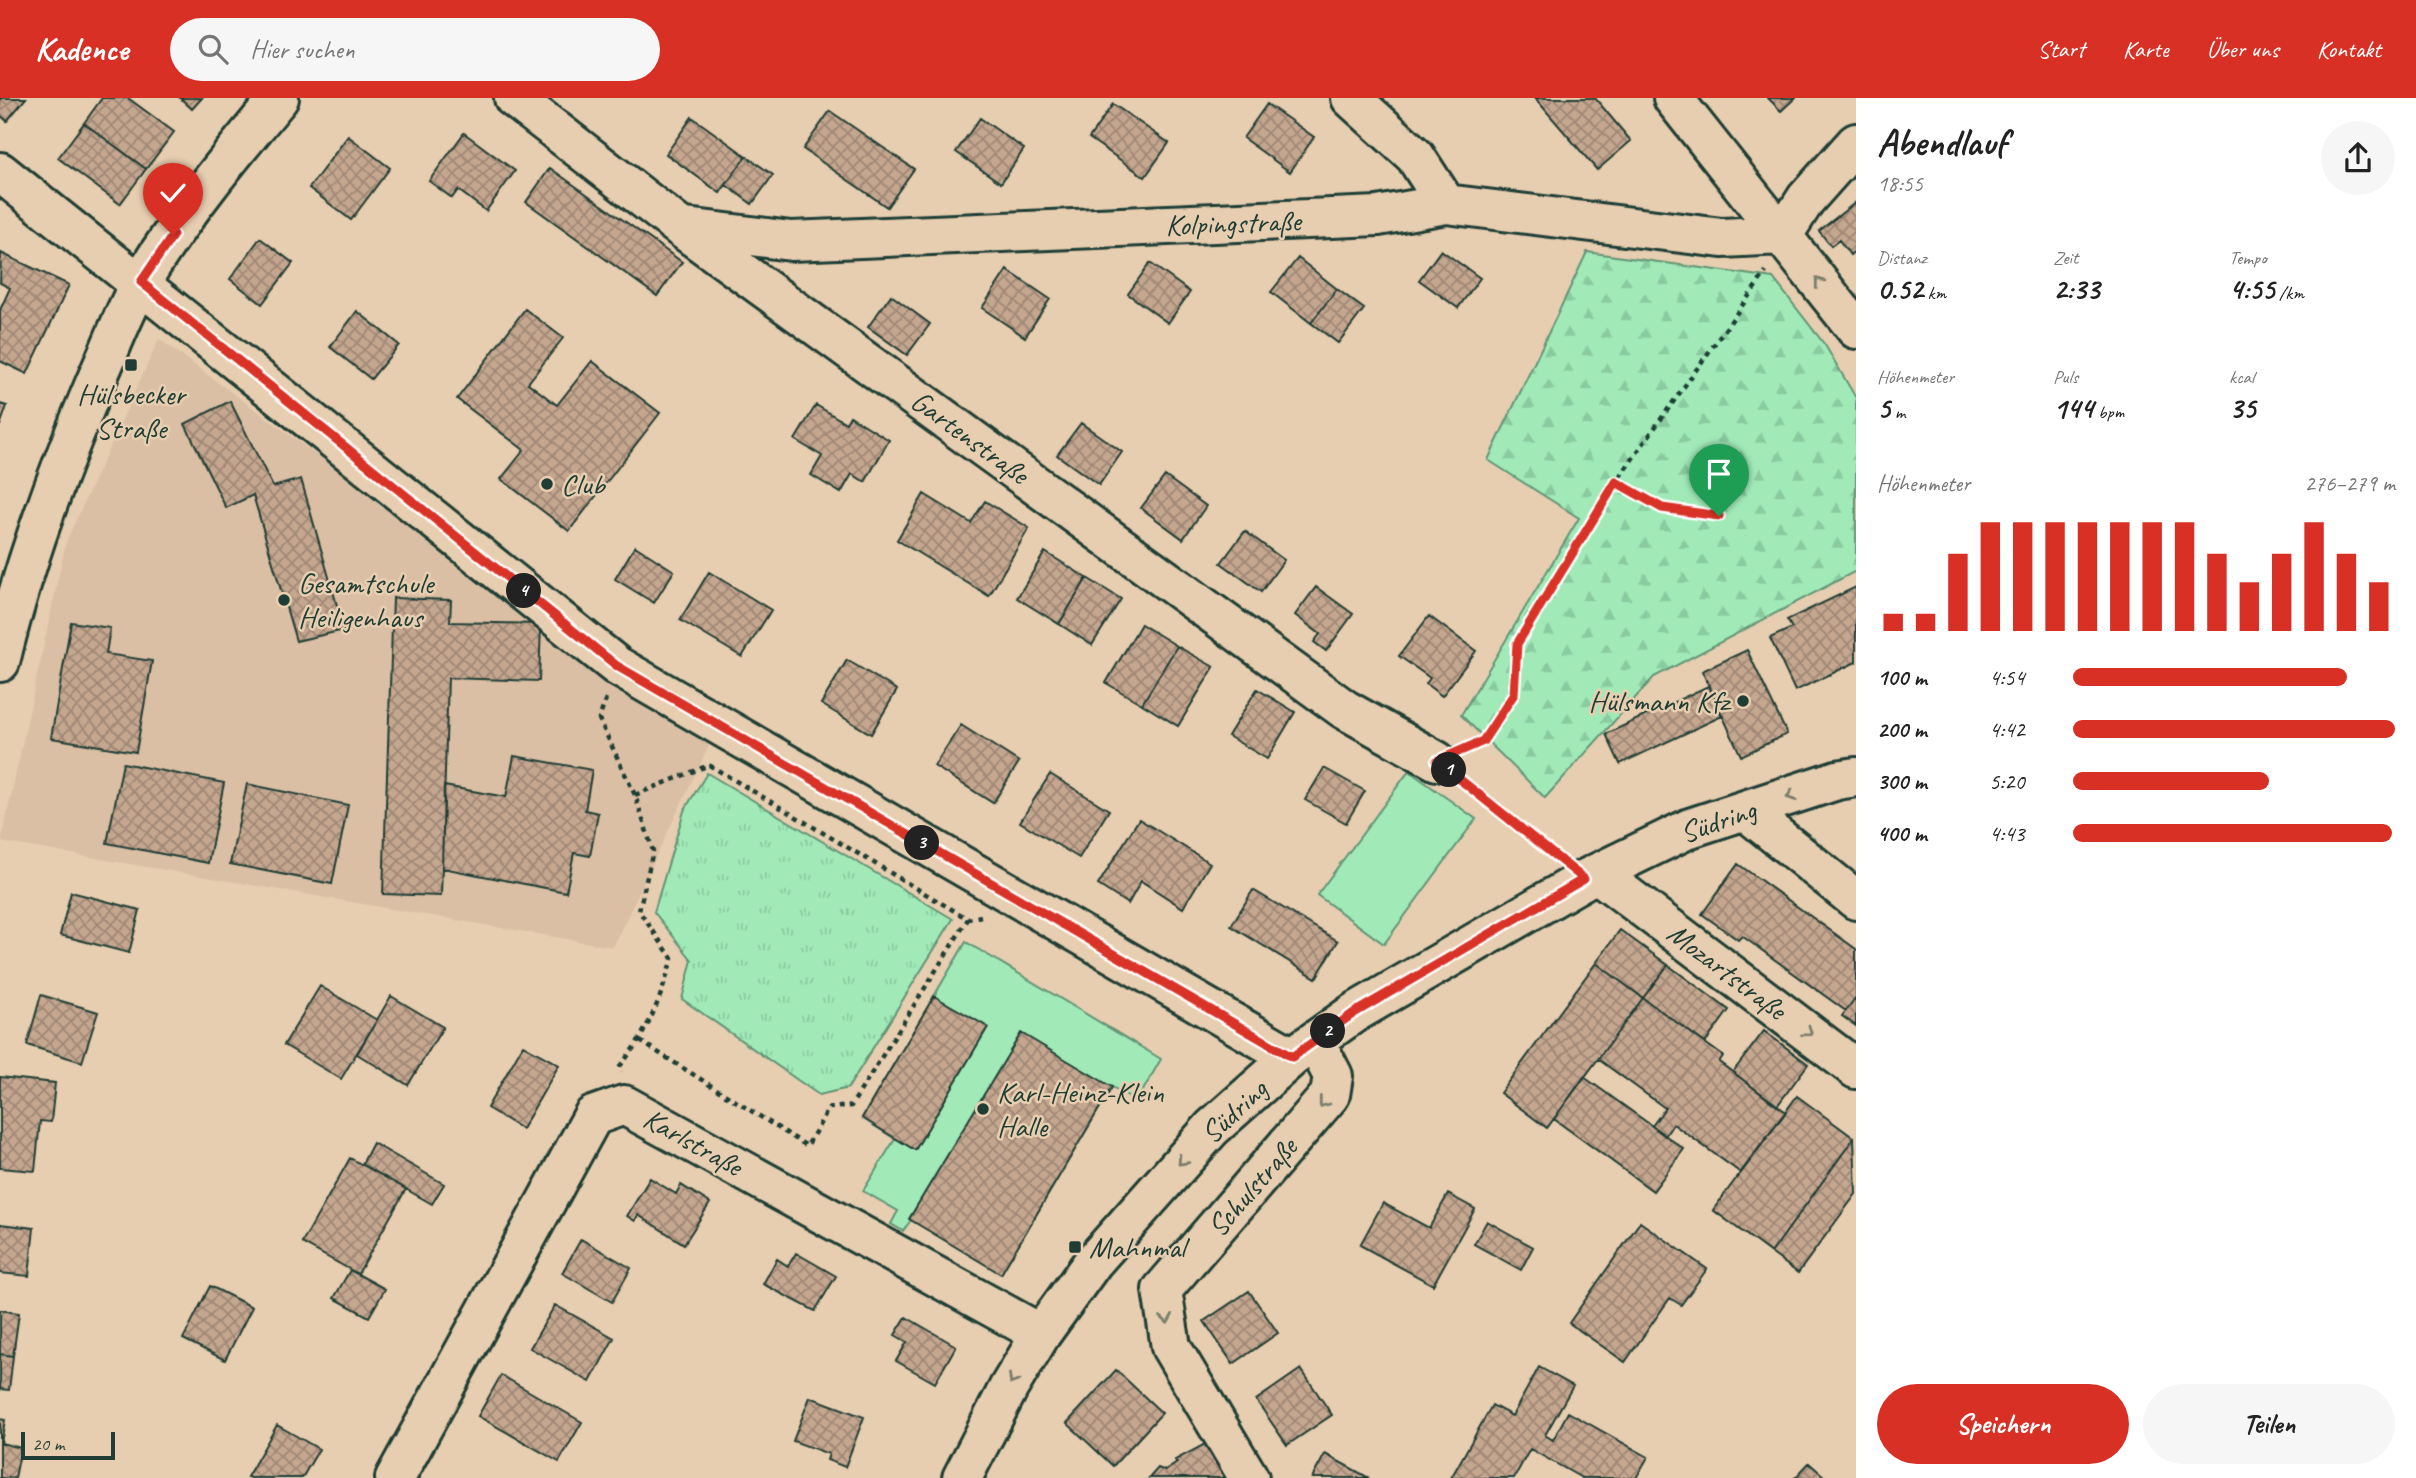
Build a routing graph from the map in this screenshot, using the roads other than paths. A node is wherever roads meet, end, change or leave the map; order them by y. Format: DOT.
graph roads {
  1 [pos="279,98"];
  2 [pos="514,98"];
  3 [pos="1351,98"];
  4 [pos="1673,98"];
  5 [pos="1856,143"];
  6 [pos="0,173"];
  7 [pos="1446,204"];
  8 [pos="680,227"];
  9 [pos="1783,235"];
  10 [pos="141,282"];
  11 [pos="1856,329"];
  12 [pos="0,662"];
  13 [pos="1437,761"];
  14 [pos="1856,777"];
  15 [pos="1747,812"];
  16 [pos="1591,876"];
  17 [pos="1856,900"];
  18 [pos="1304,1049"];
  19 [pos="1856,1069"];
  20 [pos="1041,1334"];
  21 [pos="395,1478"];
  22 [pos="962,1478"];
  23 [pos="1249,1478"];
  1 -- 10 [label="street"];
  2 -- 8 [label="street, Gartenstraße"];
  3 -- 7 [label="street"];
  4 -- 9 [label="street"];
  5 -- 9 [label="street"];
  6 -- 10 [label="street"];
  7 -- 8 [label="street, Kolpingstraße"];
  7 -- 9 [label="street, Kolpingstraße"];
  8 -- 13 [label="street, Gartenstraße"];
  11 -- 9 [label="street, one-way"];
  10 -- 12 [label="street"];
  10 -- 18 [label="street"];
  14 -- 15 [label="street, Südring, one-way"];
  15 -- 16 [label="street, Südring"];
  15 -- 17 [label="street"];
  16 -- 18 [label="street, Südring"];
  16 -- 19 [label="street, Mozartstraße, one-way"];
  18 -- 20 [label="street, Südring, one-way"];
  18 -- 23 [label="street, Schulstraße, one-way"];
  20 -- 21 [label="street, Karlstraße"];
  20 -- 22 [label="street, Südring, one-way"];
}
